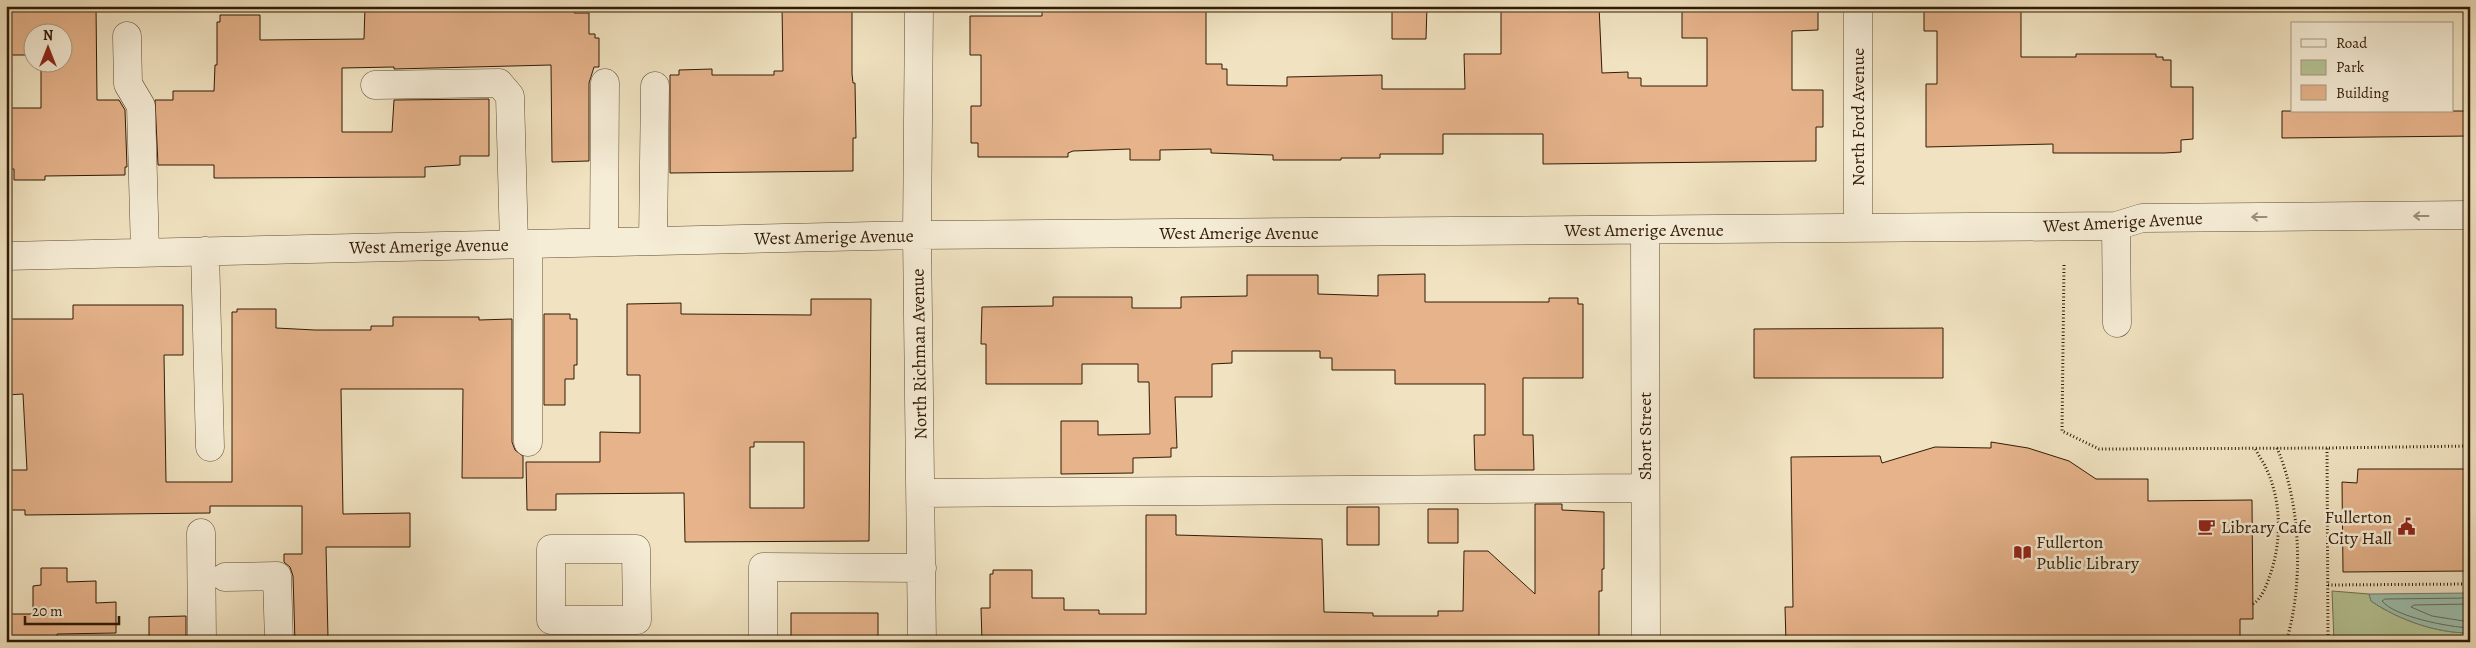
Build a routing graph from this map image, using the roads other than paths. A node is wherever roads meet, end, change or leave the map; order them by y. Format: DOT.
graph roads {
  1 [pos="919,6"];
  2 [pos="1858,6"];
  3 [pos="127,36"];
  4 [pos="605,83"];
  5 [pos="375,85"];
  6 [pos="655,86"];
  7 [pos="2470,215"];
  8 [pos="2116,226"];
  9 [pos="1858,228"];
  10 [pos="1645,230"];
  11 [pos="918,235"];
  12 [pos="653,241"];
  13 [pos="604,242"];
  14 [pos="521,244"];
  15 [pos="205,251"];
  16 [pos="145,252"];
  17 [pos="6,256"];
  18 [pos="2117,323"];
  19 [pos="528,442"];
  20 [pos="210,447"];
  21 [pos="1645,488"];
  22 [pos="921,493"];
  23 [pos="201,533"];
  24 [pos="922,568"];
  25 [pos="225,576"];
  26 [pos="202,642"];
  27 [pos="279,642"];
  28 [pos="763,642"];
  29 [pos="922,642"];
  30 [pos="1646,642"];
  1 -- 11 [label="street, North Richman Avenue"];
  2 -- 9 [label="street, North Ford Avenue"];
  3 -- 16 [label="street"];
  4 -- 13 [label="street"];
  5 -- 14 [label="street"];
  6 -- 12 [label="street"];
  7 -- 8 [label="street, West Amerige Avenue, one-way"];
  8 -- 9 [label="street, West Amerige Avenue"];
  8 -- 18 [label="street"];
  9 -- 10 [label="street, West Amerige Avenue"];
  10 -- 11 [label="street, West Amerige Avenue"];
  10 -- 21 [label="street, Short Street"];
  11 -- 12 [label="street, West Amerige Avenue"];
  11 -- 22 [label="street, North Richman Avenue"];
  12 -- 13 [label="street, West Amerige Avenue"];
  13 -- 14 [label="street, West Amerige Avenue"];
  14 -- 15 [label="street, West Amerige Avenue"];
  14 -- 19 [label="street"];
  15 -- 16 [label="street, West Amerige Avenue"];
  15 -- 20 [label="street"];
  16 -- 17 [label="street, West Amerige Avenue"];
  21 -- 22 [label="street"];
  21 -- 30 [label="street, Short Street"];
  22 -- 24 [label="street, North Richman Avenue"];
  23 -- 26 [label="street"];
  24 -- 28 [label="street"];
  24 -- 29 [label="street, North Richman Avenue"];
  25 -- 27 [label="street"];
}
